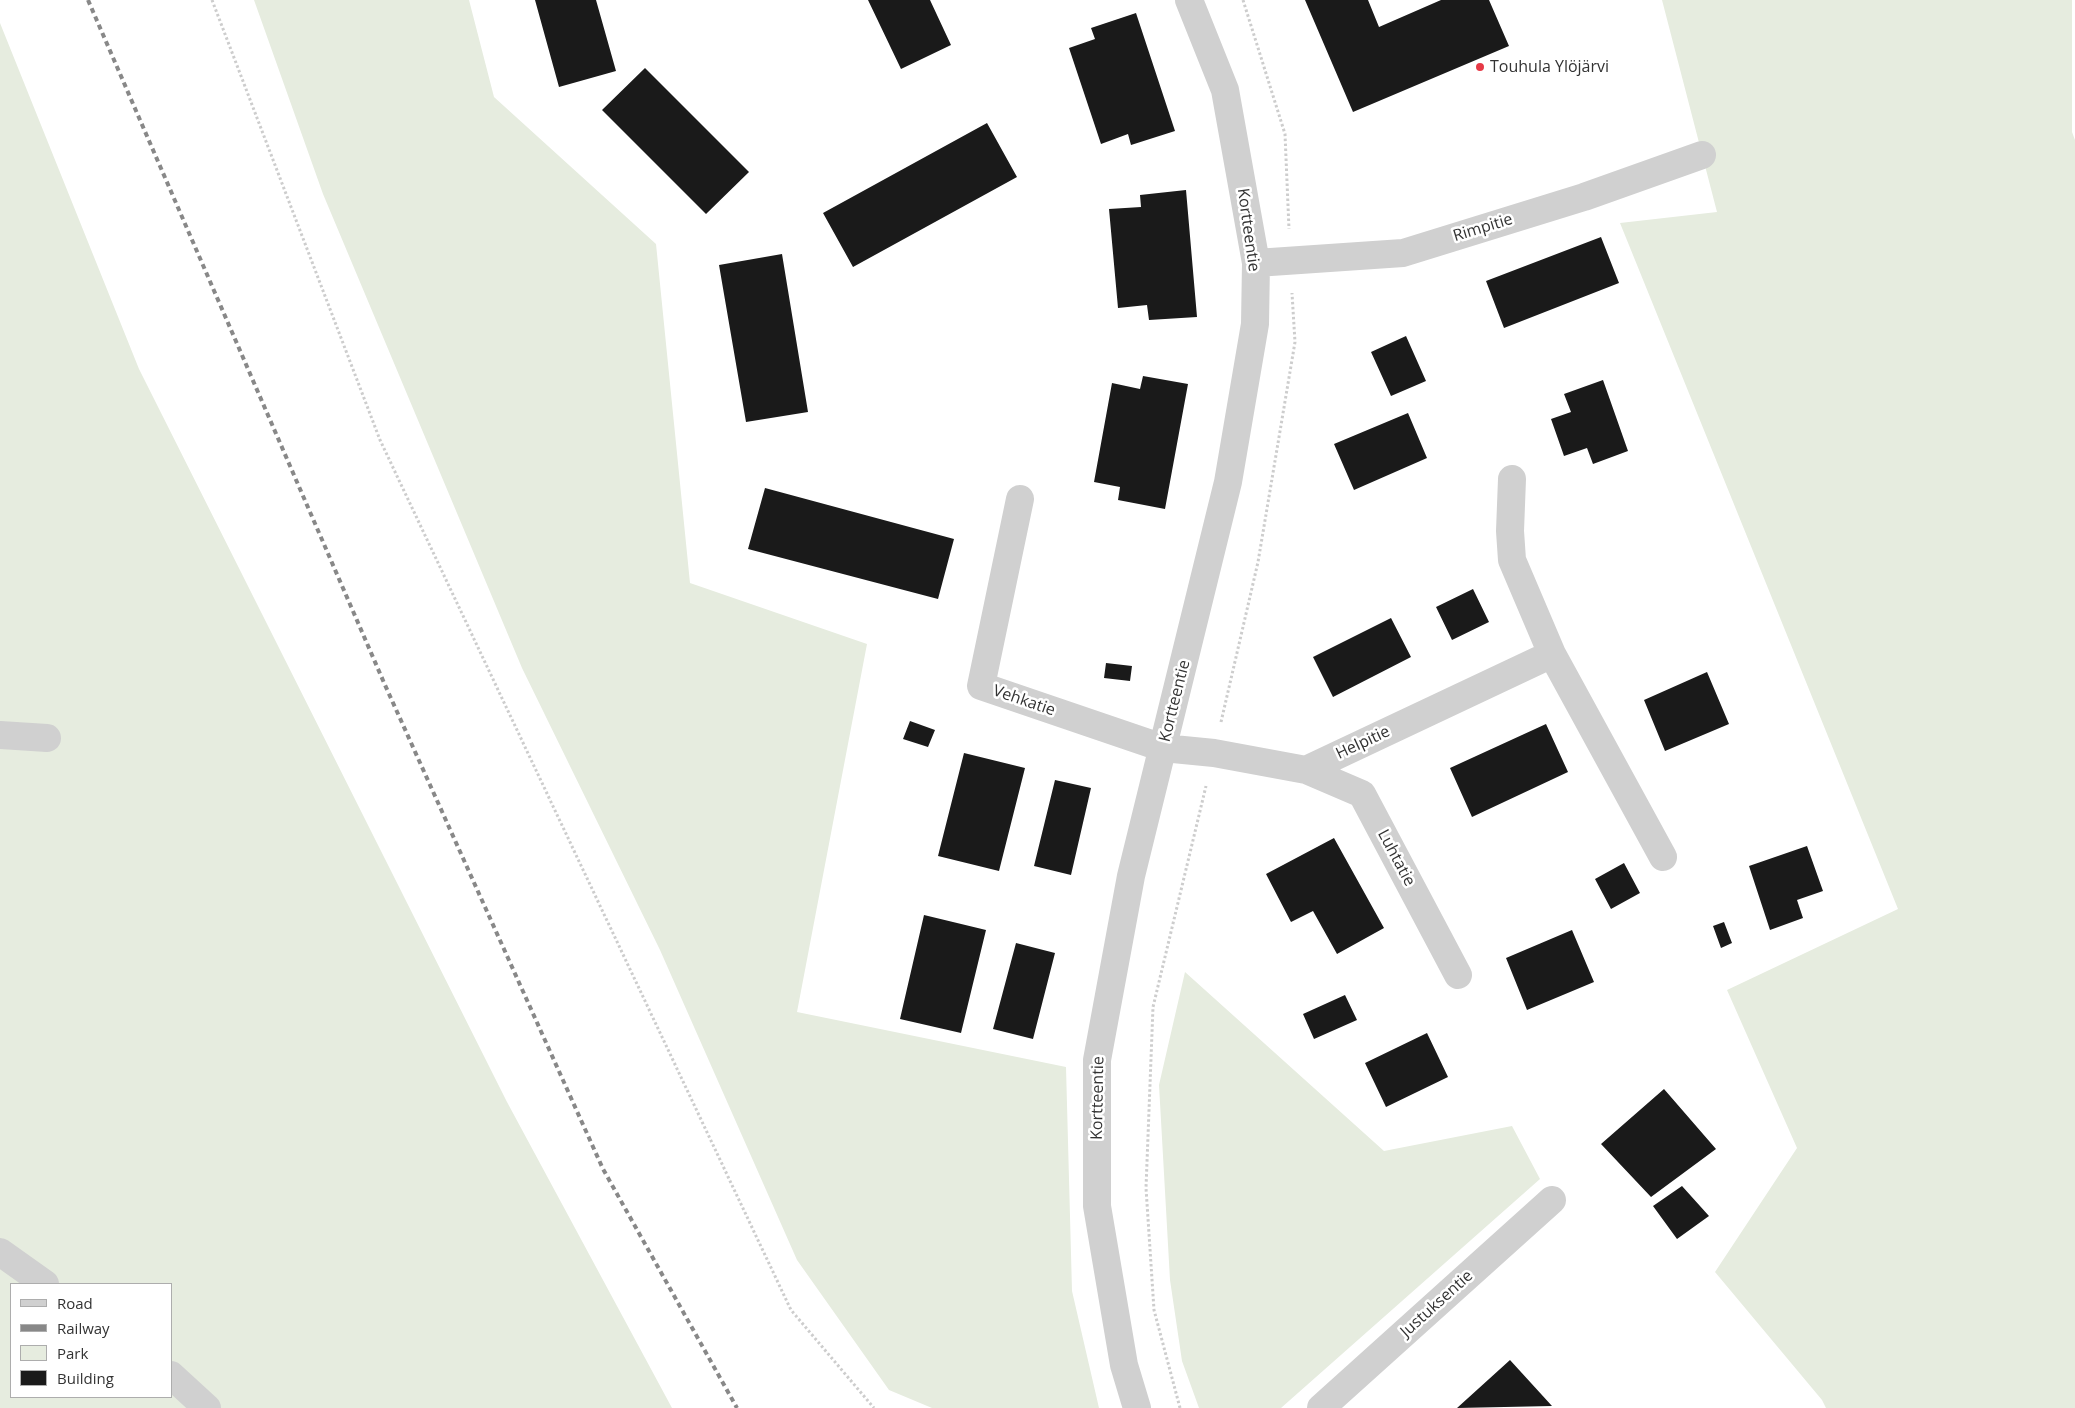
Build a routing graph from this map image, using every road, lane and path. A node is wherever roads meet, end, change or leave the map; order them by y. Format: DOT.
graph roads {
  1 [pos="212,0"];
  2 [pos="1189,0"];
  3 [pos="1242,0"];
  4 [pos="1702,155"];
  5 [pos="1291,260"];
  6 [pos="1256,263"];
  7 [pos="1512,479"];
  8 [pos="1020,499"];
  9 [pos="1552,654"];
  10 [pos="0,736"];
  11 [pos="47,738"];
  12 [pos="1163,748"];
  13 [pos="1214,752"];
  14 [pos="1306,770"];
  15 [pos="1663,857"];
  16 [pos="1458,975"];
  17 [pos="1552,1200"];
  18 [pos="0,1252"];
  19 [pos="44,1283"];
  20 [pos="172,1376"];
  21 [pos="207,1408"];
  22 [pos="874,1408"];
  23 [pos="1137,1408"];
  24 [pos="1180,1408"];
  25 [pos="1321,1408"];
  1 -- 22 [label="path"];
  2 -- 6 [label="street, Kortteentie"];
  3 -- 5 [label="path"];
  4 -- 5 [label="street, Rimpitie"];
  5 -- 6 [label="street, Rimpitie"];
  5 -- 13 [label="path"];
  6 -- 12 [label="street, Kortteentie"];
  7 -- 9 [label="street"];
  8 -- 12 [label="street, Vehkatie"];
  9 -- 14 [label="street, Helpitie"];
  9 -- 15 [label="street"];
  10 -- 11 [label="street"];
  12 -- 13 [label="street"];
  12 -- 23 [label="street, Kortteentie"];
  13 -- 14 [label="street"];
  13 -- 24 [label="path"];
  14 -- 16 [label="street, Luhtatie"];
  17 -- 25 [label="street, Justuksentie"];
  18 -- 19 [label="street"];
  20 -- 21 [label="street"];
}
